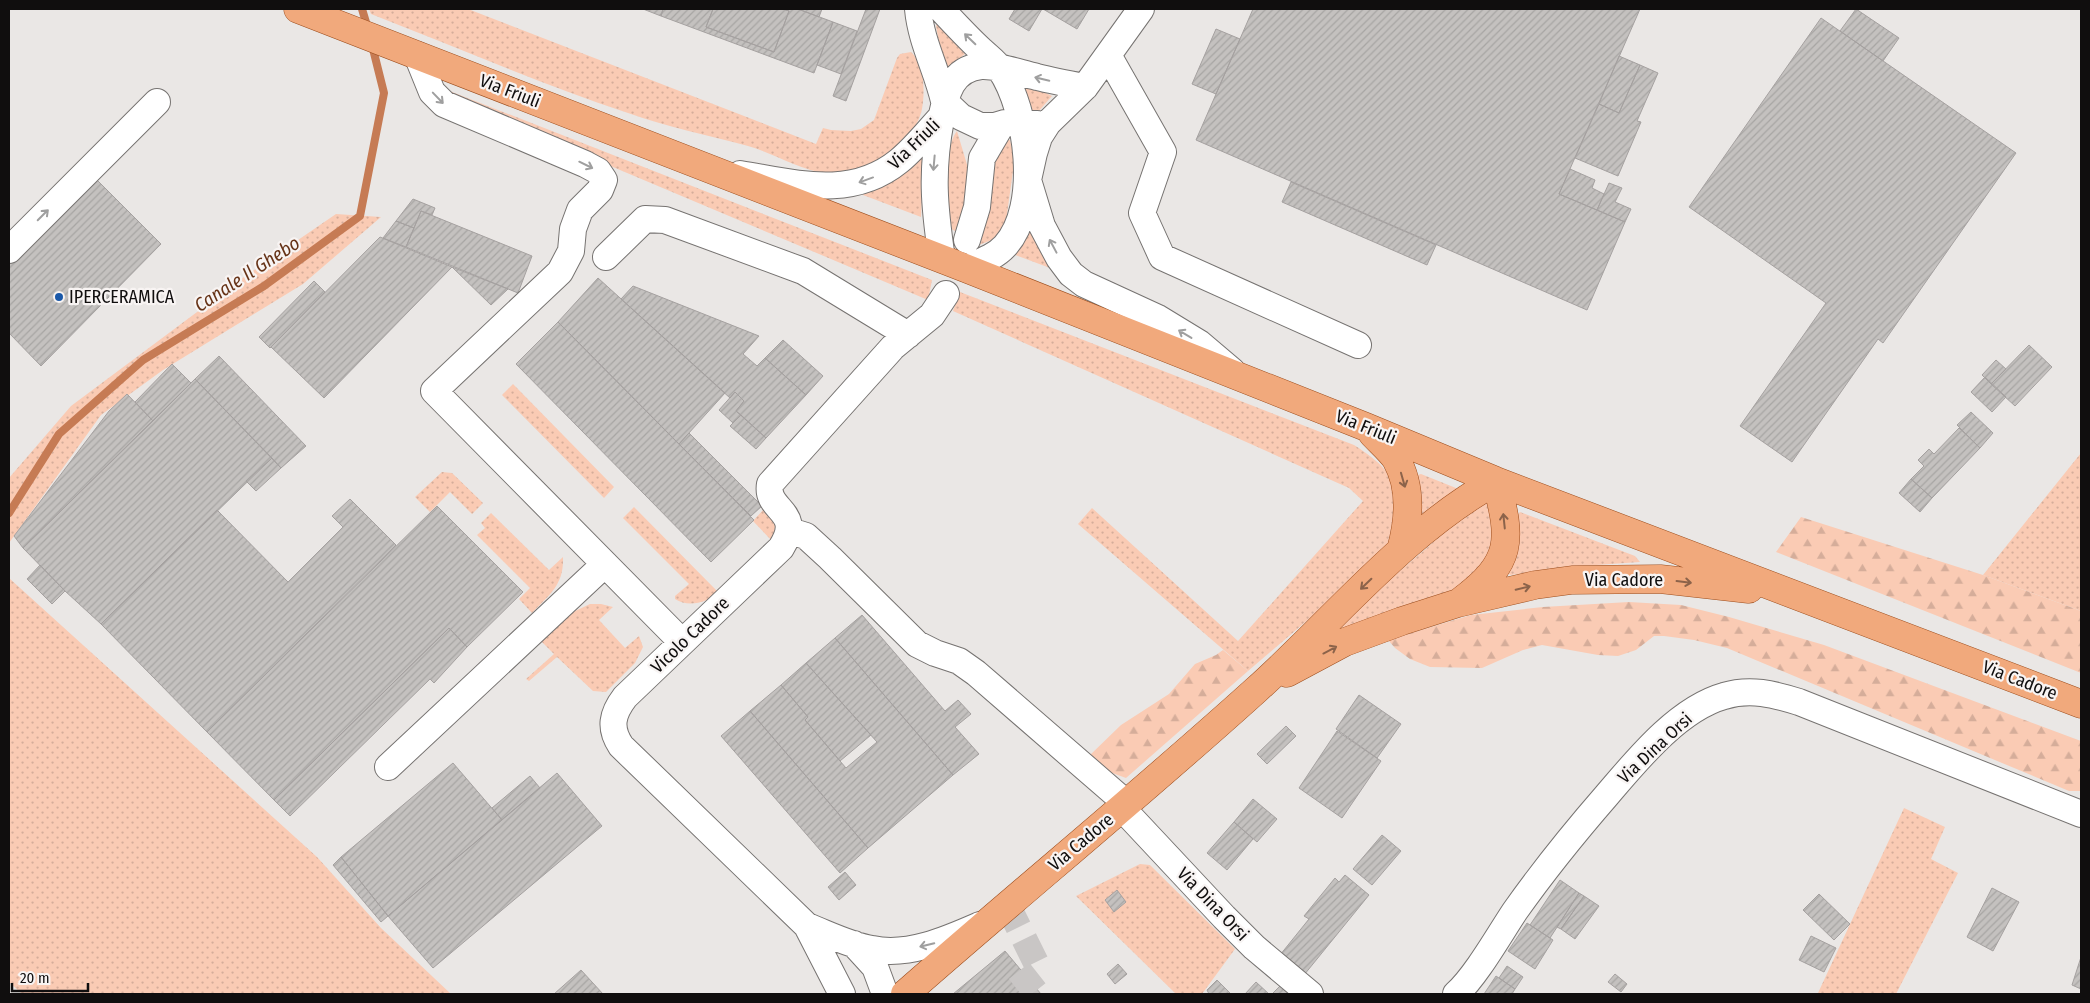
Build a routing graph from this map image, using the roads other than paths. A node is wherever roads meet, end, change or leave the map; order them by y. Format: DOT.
graph roads {
  1 [pos="298,9"];
  2 [pos="918,9"];
  3 [pos="941,9"];
  4 [pos="1141,9"];
  5 [pos="417,55"];
  6 [pos="1108,55"];
  7 [pos="1000,68"];
  8 [pos="1086,87"];
  9 [pos="157,102"];
  10 [pos="1060,110"];
  11 [pos="949,111"];
  12 [pos="1011,124"];
  13 [pos="716,170"];
  14 [pos="980,175"];
  15 [pos="1028,180"];
  16 [pos="967,240"];
  17 [pos="9,250"];
  18 [pos="606,257"];
  19 [pos="953,263"];
  20 [pos="946,294"];
  21 [pos="908,335"];
  22 [pos="1358,345"];
  23 [pos="1237,375"];
  24 [pos="1366,427"];
  25 [pos="1496,481"];
  26 [pos="790,530"];
  27 [pos="1401,550"];
  28 [pos="605,564"];
  29 [pos="1790,594"];
  30 [pos="1458,603"];
  31 [pos="682,642"];
  32 [pos="1257,689"];
  33 [pos="2081,704"];
  34 [pos="388,767"];
  35 [pos="1123,805"];
  36 [pos="2081,814"];
  37 [pos="988,921"];
  38 [pos="807,926"];
  39 [pos="854,944"];
  40 [pos="837,990"];
  41 [pos="885,994"];
  42 [pos="904,994"];
  43 [pos="1310,994"];
  44 [pos="1456,994"];
  1 -- 5 [label="main road, Via Friuli"];
  2 -- 11 [label="street, Via Friuli"];
  7 -- 3 [label="street, Via Friuli, one-way"];
  4 -- 6 [label="street"];
  5 -- 13 [label="main road, Via Friuli"];
  5 -- 28 [label="street, one-way"];
  6 -- 8 [label="street"];
  6 -- 22 [label="street"];
  8 -- 7 [label="street, one-way"];
  7 -- 11 [label="street"];
  7 -- 12 [label="street, Via Friuli"];
  8 -- 10 [label="street"];
  17 -- 9 [label="street, one-way"];
  10 -- 12 [label="street"];
  10 -- 15 [label="street"];
  11 -- 12 [label="street"];
  11 -- 13 [label="street, Via Friuli, one-way"];
  11 -- 14 [label="street"];
  11 -- 19 [label="street, Via Friuli, one-way"];
  12 -- 14 [label="street"];
  12 -- 15 [label="street, Via Friuli"];
  13 -- 19 [label="main road, Via Friuli"];
  14 -- 16 [label="street"];
  15 -- 19 [label="street, Via Friuli"];
  23 -- 15 [label="street, Via Friuli, one-way"];
  18 -- 21 [label="street"];
  19 -- 23 [label="main road, Via Friuli"];
  20 -- 21 [label="street"];
  21 -- 26 [label="street"];
  23 -- 24 [label="main road, Via Friuli"];
  24 -- 25 [label="main road, Via Friuli"];
  24 -- 27 [label="main road, one-way"];
  25 -- 27 [label="main road, Via Cadore"];
  25 -- 29 [label="main road, Via Cadore"];
  30 -- 25 [label="main road, Via Cadore, one-way"];
  26 -- 31 [label="street, Vicolo Cadore"];
  26 -- 35 [label="street, Via Dina Orsi"];
  27 -- 32 [label="main road, Via Cadore, one-way"];
  28 -- 31 [label="street"];
  28 -- 34 [label="street"];
  30 -- 29 [label="main road, Via Cadore, one-way"];
  29 -- 33 [label="main road, Via Cadore"];
  32 -- 30 [label="main road, Via Cadore, one-way"];
  31 -- 38 [label="street, Vicolo Cadore"];
  32 -- 35 [label="main road, Via Cadore"];
  35 -- 37 [label="main road, Via Cadore"];
  35 -- 43 [label="street, Via Dina Orsi"];
  36 -- 44 [label="street, Via Dina Orsi"];
  37 -- 39 [label="street, Vicolo Cadore, one-way"];
  37 -- 42 [label="main road, Via Cadore"];
  38 -- 39 [label="street, Vicolo Cadore"];
  38 -- 40 [label="street, Vicolo Cadore"];
  39 -- 41 [label="street, Vicolo Cadore"];
}
